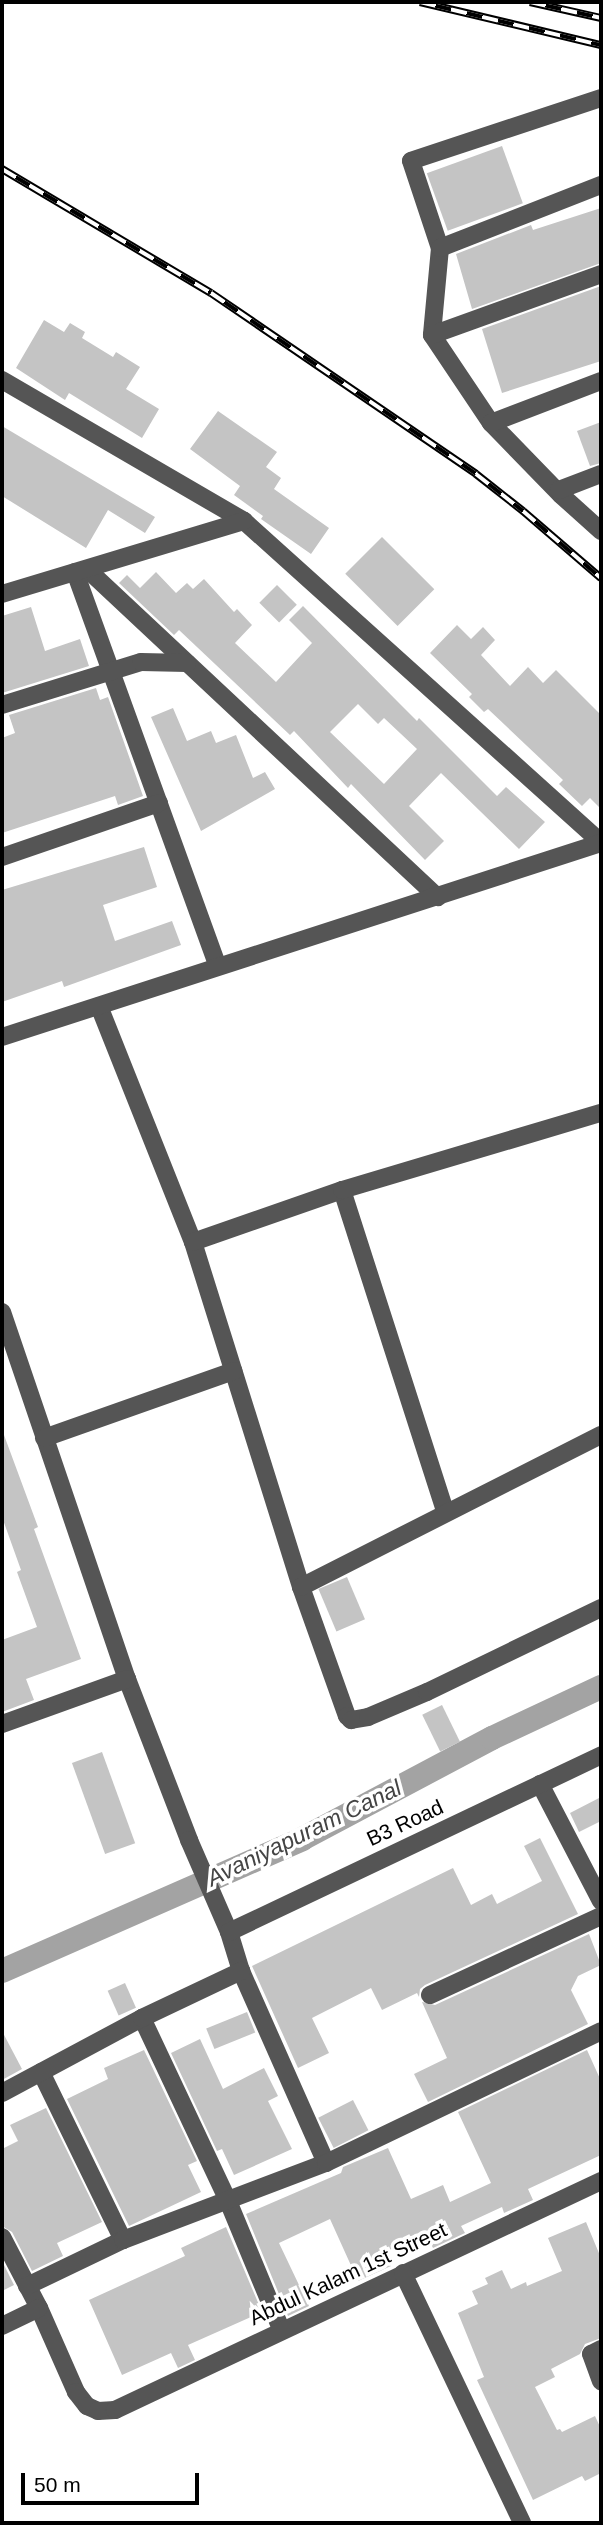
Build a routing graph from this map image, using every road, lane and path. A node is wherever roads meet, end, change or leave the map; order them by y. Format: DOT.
graph roads {
  1 [pos="601,97"];
  2 [pos="601,185"];
  3 [pos="440,248"];
  4 [pos="601,274"];
  5 [pos="432,335"];
  6 [pos="2,380"];
  7 [pos="601,381"];
  8 [pos="491,423"];
  9 [pos="601,474"];
  10 [pos="559,491"];
  11 [pos="244,521"];
  12 [pos="601,531"];
  13 [pos="82,571"];
  14 [pos="2,594"];
  15 [pos="187,663"];
  16 [pos="111,671"];
  17 [pos="2,705"];
  18 [pos="159,803"];
  19 [pos="601,842"];
  20 [pos="2,857"];
  21 [pos="438,897"];
  22 [pos="218,966"];
  23 [pos="99,1006"];
  24 [pos="2,1037"];
  25 [pos="601,1113"];
  26 [pos="342,1191"];
  27 [pos="193,1242"];
  28 [pos="2,1312"];
  29 [pos="233,1371"];
  30 [pos="601,1435"];
  31 [pos="44,1438"];
  32 [pos="446,1513"];
  33 [pos="301,1587"];
  34 [pos="601,1608"];
  35 [pos="127,1679"];
  36 [pos="2,1724"];
  37 [pos="601,1755"];
  38 [pos="541,1784"];
  39 [pos="601,1901"];
  40 [pos="601,1916"];
  41 [pos="229,1932"];
  42 [pos="241,1971"];
  43 [pos="430,1995"];
  44 [pos="142,2018"];
  45 [pos="601,2031"];
  46 [pos="41,2072"];
  47 [pos="2,2093"];
  48 [pos="327,2162"];
  49 [pos="601,2181"];
  50 [pos="228,2201"];
  51 [pos="2,2237"];
  52 [pos="122,2240"];
  53 [pos="402,2273"];
  54 [pos="27,2286"];
  55 [pos="39,2308"];
  56 [pos="2,2326"];
  57 [pos="281,2329"];
  58 [pos="601,2349"];
  59 [pos="601,2381"];
  60 [pos="522,2523"];
  1 -- 3 [label="street"];
  2 -- 3 [label="street"];
  3 -- 5 [label="street"];
  4 -- 5 [label="street"];
  5 -- 8 [label="street"];
  6 -- 11 [label="street"];
  7 -- 8 [label="street"];
  8 -- 12 [label="street"];
  9 -- 10 [label="street"];
  11 -- 13 [label="street"];
  11 -- 19 [label="street"];
  13 -- 14 [label="street"];
  13 -- 15 [label="street"];
  13 -- 16 [label="street"];
  15 -- 16 [label="street"];
  15 -- 21 [label="street"];
  16 -- 17 [label="street"];
  16 -- 18 [label="street"];
  18 -- 20 [label="street"];
  18 -- 22 [label="street"];
  19 -- 21 [label="street"];
  21 -- 22 [label="street"];
  22 -- 23 [label="street"];
  23 -- 24 [label="street"];
  23 -- 27 [label="street"];
  25 -- 26 [label="street"];
  26 -- 27 [label="street"];
  26 -- 32 [label="street"];
  27 -- 29 [label="street"];
  28 -- 31 [label="street"];
  29 -- 31 [label="street"];
  29 -- 33 [label="street"];
  30 -- 32 [label="street"];
  31 -- 35 [label="street"];
  32 -- 33 [label="street"];
  33 -- 34 [label="street"];
  35 -- 36 [label="street"];
  35 -- 41 [label="street"];
  37 -- 38 [label="street, B3 Road"];
  38 -- 39 [label="street"];
  38 -- 41 [label="street, B3 Road"];
  40 -- 43 [label="street"];
  41 -- 42 [label="street"];
  42 -- 44 [label="street"];
  42 -- 48 [label="street"];
  44 -- 46 [label="street"];
  44 -- 50 [label="street"];
  45 -- 48 [label="street"];
  46 -- 47 [label="street"];
  46 -- 52 [label="street"];
  48 -- 50 [label="street"];
  49 -- 53 [label="street, Abdul Kalam 1st Street"];
  50 -- 52 [label="street"];
  50 -- 57 [label="street"];
  51 -- 54 [label="street"];
  52 -- 54 [label="street"];
  53 -- 57 [label="street, Abdul Kalam 1st Street"];
  53 -- 60 [label="street"];
  54 -- 55 [label="street"];
  55 -- 56 [label="street"];
  55 -- 57 [label="street, Abdul Kalam 1st Street"];
  58 -- 59 [label="street"];
}
